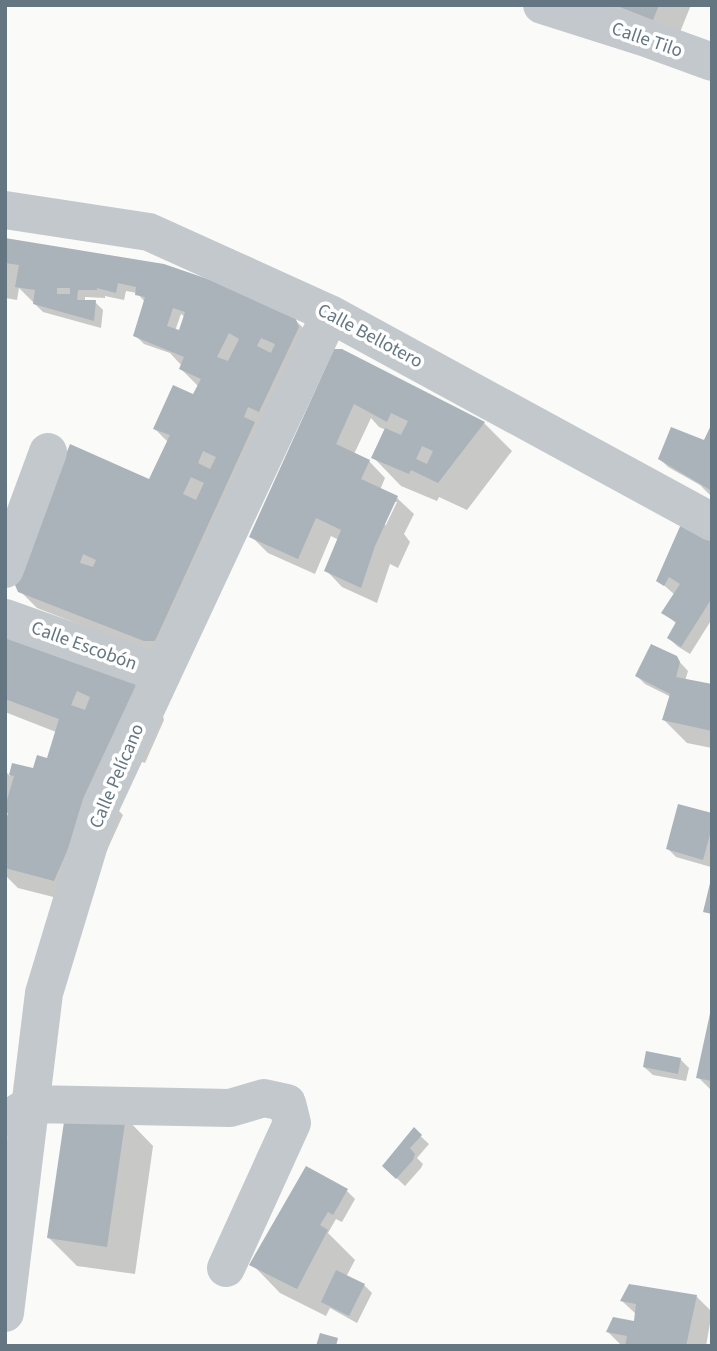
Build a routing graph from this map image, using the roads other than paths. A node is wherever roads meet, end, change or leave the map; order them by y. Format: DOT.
graph roads {
  1 [pos="542,5"];
  2 [pos="712,62"];
  3 [pos="5,210"];
  4 [pos="330,314"];
  5 [pos="48,452"];
  6 [pos="712,522"];
  7 [pos="5,569"];
  8 [pos="5,618"];
  9 [pos="162,674"];
  10 [pos="18,1113"];
  11 [pos="226,1268"];
  12 [pos="5,1313"];
  1 -- 2 [label="street, Calle Tilo"];
  3 -- 4 [label="street, Calle Bellotero"];
  4 -- 6 [label="street, Calle Bellotero"];
  4 -- 9 [label="street, Calle Pelícano"];
  5 -- 7 [label="street"];
  8 -- 9 [label="street, Calle Escobón"];
  9 -- 10 [label="street, Calle Pelícano"];
  10 -- 11 [label="street"];
  10 -- 12 [label="street, Calle Pelícano"];
}
